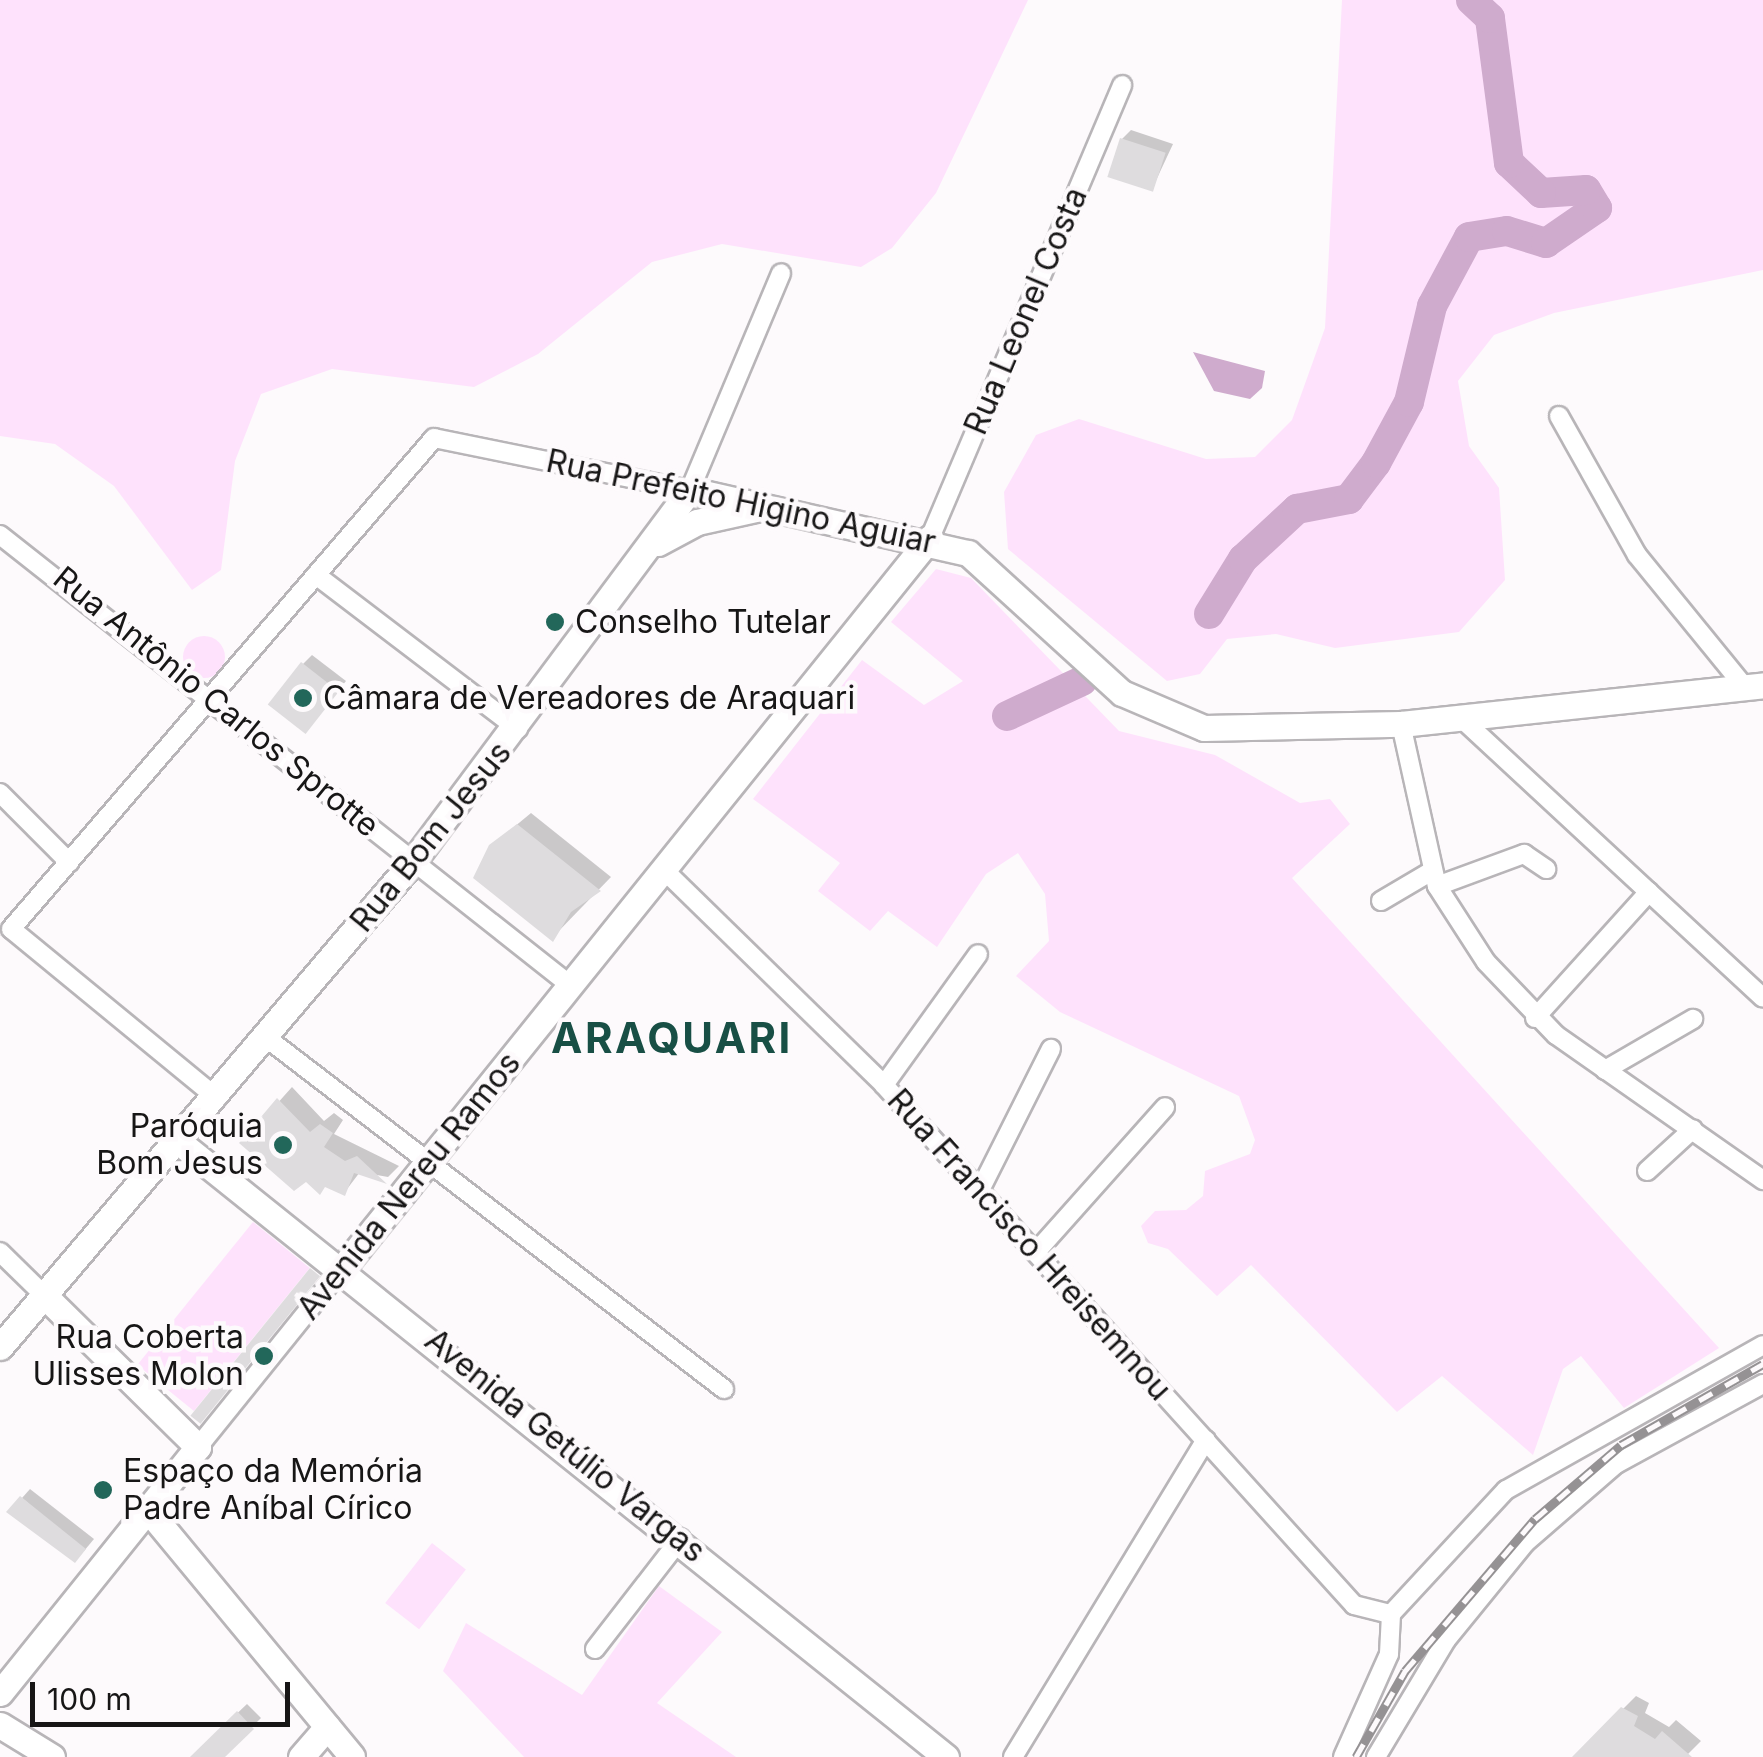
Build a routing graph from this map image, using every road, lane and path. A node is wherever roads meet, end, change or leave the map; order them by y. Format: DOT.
graph roads {
  1 [pos="1122,85"];
  2 [pos="780,274"];
  3 [pos="1559,416"];
  4 [pos="690,490"];
  5 [pos="791,510"];
  6 [pos="2,533"];
  7 [pos="930,538"];
  8 [pos="658,544"];
  9 [pos="316,574"];
  10 [pos="1753,685"];
  11 [pos="211,697"];
  12 [pos="1462,719"];
  13 [pos="1401,724"];
  14 [pos="518,729"];
  15 [pos="0,793"];
  16 [pos="414,860"];
  17 [pos="69,862"];
  18 [pos="1546,869"];
  19 [pos="663,870"];
  20 [pos="1435,878"];
  21 [pos="1649,892"];
  22 [pos="1381,901"];
  23 [pos="978,954"];
  24 [pos="570,985"];
  25 [pos="1763,998"];
  26 [pos="1535,1018"];
  27 [pos="1693,1018"];
  28 [pos="268,1039"];
  29 [pos="1051,1049"];
  30 [pos="1605,1070"];
  31 [pos="884,1085"];
  32 [pos="217,1098"];
  33 [pos="1165,1108"];
  34 [pos="1693,1130"];
  35 [pos="178,1142"];
  36 [pos="432,1156"];
  37 [pos="1648,1171"];
  38 [pos="1763,1180"];
  39 [pos="980,1190"];
  40 [pos="0,1252"];
  41 [pos="1036,1252"];
  42 [pos="344,1266"];
  43 [pos="44,1296"];
  44 [pos="1763,1344"];
  45 [pos="0,1348"];
  46 [pos="1763,1384"];
  47 [pos="724,1389"];
  48 [pos="1206,1440"];
  49 [pos="198,1447"];
  50 [pos="148,1510"];
  51 [pos="680,1538"];
  52 [pos="1392,1614"];
  53 [pos="595,1648"];
  54 [pos="0,1693"];
  55 [pos="0,1725"];
  56 [pos="327,1728"];
  57 [pos="52,1757"];
  58 [pos="301,1757"];
  59 [pos="352,1757"];
  60 [pos="946,1757"];
  61 [pos="1013,1757"];
  62 [pos="1343,1757"];
  63 [pos="1376,1757"];
  1 -- 7 [label="street, Rua Leonel Costa"];
  2 -- 4 [label="street, Rua Bom Jesus"];
  3 -- 10 [label="street"];
  4 -- 5 [label="main road, Rua Prefeito Higino Aguiar"];
  4 -- 8 [label="main road, Rua Bom Jesus"];
  4 -- 9 [label="street, Rua Prefeito Higino Aguiar"];
  5 -- 7 [label="main road, Rua Prefeito Higino Aguiar"];
  5 -- 8 [label="main road"];
  6 -- 11 [label="street, Rua Antônio Carlos Sprotte"];
  7 -- 13 [label="main road, Rua Prefeito Higino Aguiar"];
  7 -- 19 [label="main road, Avenida Nereu Ramos"];
  8 -- 14 [label="main road, Rua Bom Jesus"];
  9 -- 11 [label="street"];
  9 -- 14 [label="street"];
  10 -- 12 [label="main road, Rua Prefeito Higino Aguiar"];
  11 -- 16 [label="street, Rua Antônio Carlos Sprotte"];
  11 -- 17 [label="street"];
  12 -- 13 [label="main road, Rua Prefeito Higino Aguiar"];
  12 -- 21 [label="street"];
  13 -- 20 [label="street"];
  14 -- 16 [label="main road, Rua Bom Jesus"];
  15 -- 17 [label="street"];
  16 -- 24 [label="street, Rua Antônio Carlos Sprotte"];
  16 -- 28 [label="main road, Rua Bom Jesus"];
  17 -- 32 [label="street"];
  18 -- 20 [label="street"];
  19 -- 24 [label="main road, Avenida Nereu Ramos"];
  19 -- 31 [label="street, Rua Francisco Hreisemnou"];
  20 -- 22 [label="street"];
  20 -- 26 [label="street"];
  21 -- 25 [label="street"];
  21 -- 26 [label="street"];
  23 -- 31 [label="street"];
  24 -- 36 [label="main road, Avenida Nereu Ramos"];
  26 -- 30 [label="street"];
  27 -- 30 [label="street"];
  28 -- 32 [label="main road, Rua Bom Jesus"];
  28 -- 36 [label="street"];
  29 -- 39 [label="street"];
  30 -- 34 [label="street"];
  31 -- 39 [label="street, Rua Francisco Hreisemnou"];
  32 -- 35 [label="main road, Rua Bom Jesus"];
  33 -- 41 [label="street"];
  34 -- 37 [label="street"];
  34 -- 38 [label="street"];
  35 -- 42 [label="main road, Avenida Getúlio Vargas"];
  35 -- 43 [label="main road, Rua Bom Jesus"];
  36 -- 42 [label="main road, Avenida Nereu Ramos"];
  36 -- 47 [label="street"];
  39 -- 41 [label="street, Rua Francisco Hreisemnou"];
  40 -- 43 [label="street"];
  41 -- 48 [label="street, Rua Francisco Hreisemnou"];
  42 -- 49 [label="street, Avenida Nereu Ramos"];
  42 -- 51 [label="main road, Avenida Getúlio Vargas"];
  43 -- 45 [label="main road, Rua Bom Jesus"];
  43 -- 49 [label="main road"];
  44 -- 52 [label="street"];
  46 -- 63 [label="street"];
  48 -- 52 [label="street, Rua Francisco Hreisemnou"];
  48 -- 61 [label="street"];
  49 -- 50 [label="main road, Avenida Nereu Ramos"];
  50 -- 54 [label="main road, Avenida Nereu Ramos"];
  50 -- 56 [label="main road"];
  51 -- 53 [label="street"];
  51 -- 60 [label="main road, Avenida Getúlio Vargas"];
  52 -- 62 [label="street"];
  55 -- 57 [label="main road"];
  56 -- 58 [label="main road"];
  56 -- 59 [label="main road"];
}
